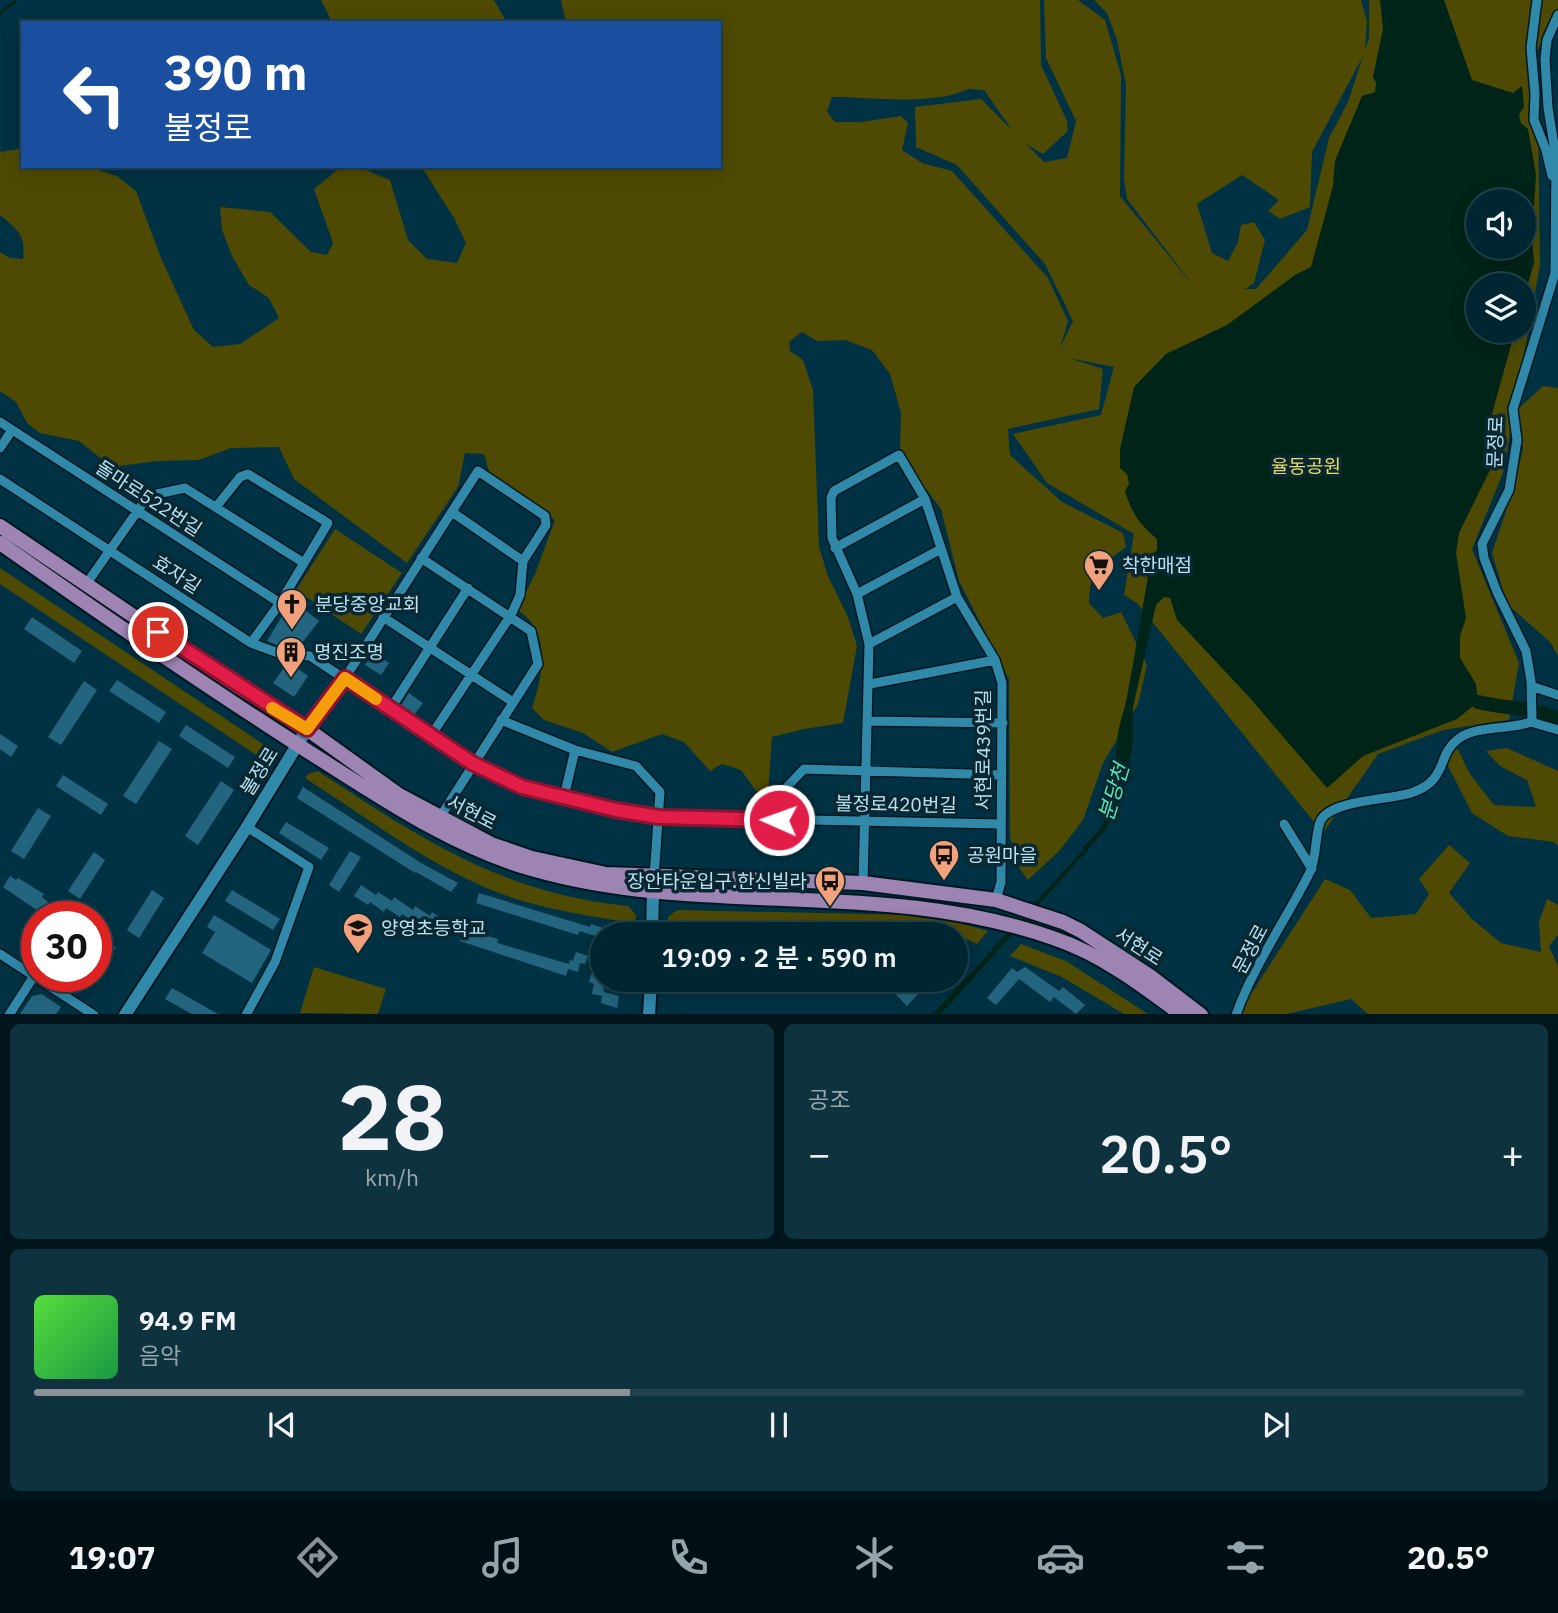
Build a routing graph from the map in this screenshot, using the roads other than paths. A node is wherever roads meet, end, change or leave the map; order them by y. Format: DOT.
graph roads {
  1 [pos="1537,0"];
  2 [pos="1558,15"];
  3 [pos="1555,180"];
  4 [pos="0,422"];
  5 [pos="12,430"];
  6 [pos="0,448"];
  7 [pos="0,479"];
  8 [pos="925,499"];
  9 [pos="216,507"];
  10 [pos="137,512"];
  11 [pos="452,512"];
  12 [pos="0,526"];
  13 [pos="0,543"];
  14 [pos="835,548"];
  15 [pos="941,549"];
  16 [pos="111,552"];
  17 [pos="421,558"];
  18 [pos="523,561"];
  19 [pos="304,562"];
  20 [pos="87,583"];
  21 [pos="468,588"];
  22 [pos="857,594"];
  23 [pos="957,597"];
  24 [pos="280,603"];
  25 [pos="511,615"];
  26 [pos="383,617"];
  27 [pos="251,643"];
  28 [pos="869,644"];
  29 [pos="430,648"];
  30 [pos="995,660"];
  31 [pos="470,674"];
  32 [pos="345,678"];
  33 [pos="870,684"];
  34 [pos="1532,691"];
  35 [pos="1558,695"];
  36 [pos="513,702"];
  37 [pos="391,708"];
  38 [pos="501,720"];
  39 [pos="1532,720"];
  40 [pos="867,721"];
  41 [pos="1003,723"];
  42 [pos="307,729"];
  43 [pos="1558,730"];
  44 [pos="432,734"];
  45 [pos="298,745"];
  46 [pos="575,750"];
  47 [pos="472,763"];
  48 [pos="864,770"];
  49 [pos="1002,775"];
  50 [pos="564,797"];
  51 [pos="440,817"];
  52 [pos="659,817"];
  53 [pos="779,820"];
  54 [pos="866,821"];
  55 [pos="1000,824"];
  56 [pos="1284,824"];
  57 [pos="247,827"];
  58 [pos="1312,869"];
  59 [pos="863,883"];
  60 [pos="654,884"];
  61 [pos="1001,901"];
  62 [pos="652,922"];
  63 [pos="0,954"];
  64 [pos="21,968"];
  65 [pos="23,992"];
  66 [pos="59,992"];
  67 [pos="650,992"];
  68 [pos="9,1014"];
  69 [pos="94,1014"];
  70 [pos="125,1014"];
  71 [pos="246,1014"];
  72 [pos="649,1014"];
  73 [pos="1182,1014"];
  74 [pos="1201,1014"];
  75 [pos="1236,1014"];
  1 -- 3 [label="street"];
  2 -- 3 [label="street, 문정로"];
  3 -- 34 [label="street, 문정로"];
  4 -- 5 [label="street, 돌마로522번길"];
  5 -- 6 [label="street"];
  5 -- 10 [label="street, 돌마로522번길"];
  7 -- 16 [label="street, 효자길"];
  8 -- 14 [label="street"];
  8 -- 14 [label="street, 서현로439번길"];
  8 -- 15 [label="street, 서현로439번길"];
  9 -- 10 [label="street"];
  9 -- 19 [label="street"];
  9 -- 19 [label="street"];
  10 -- 16 [label="street"];
  10 -- 24 [label="street, 돌마로522번길"];
  11 -- 17 [label="street, 불정로"];
  11 -- 18 [label="street"];
  11 -- 18 [label="street, 불정로"];
  12 -- 20 [label="main road, 서현로"];
  13 -- 45 [label="main road, 서현로"];
  14 -- 22 [label="street"];
  15 -- 22 [label="street"];
  15 -- 23 [label="street, 서현로439번길"];
  16 -- 20 [label="street"];
  16 -- 27 [label="street, 효자길"];
  17 -- 21 [label="street"];
  17 -- 26 [label="street, 불정로"];
  18 -- 25 [label="street"];
  19 -- 24 [label="street"];
  20 -- 42 [label="main road, 서현로"];
  21 -- 25 [label="street"];
  21 -- 29 [label="street"];
  22 -- 28 [label="street"];
  23 -- 28 [label="street"];
  23 -- 30 [label="street, 서현로439번길"];
  24 -- 27 [label="street"];
  25 -- 31 [label="street"];
  25 -- 36 [label="street"];
  26 -- 29 [label="street"];
  26 -- 32 [label="street, 불정로"];
  27 -- 32 [label="street, 효자길"];
  28 -- 33 [label="street"];
  29 -- 31 [label="street"];
  29 -- 37 [label="street"];
  30 -- 33 [label="street"];
  30 -- 41 [label="street, 서현로439번길"];
  31 -- 36 [label="street"];
  31 -- 44 [label="street"];
  32 -- 37 [label="street, 불정로420번길"];
  32 -- 42 [label="street, 불정로"];
  33 -- 40 [label="street"];
  34 -- 35 [label="street"];
  34 -- 39 [label="street, 문정로"];
  36 -- 38 [label="street"];
  37 -- 44 [label="street, 불정로420번길"];
  38 -- 46 [label="street"];
  38 -- 47 [label="street"];
  39 -- 43 [label="street"];
  39 -- 58 [label="street, 문정로"];
  40 -- 41 [label="street"];
  40 -- 48 [label="street"];
  41 -- 49 [label="street, 서현로439번길"];
  42 -- 45 [label="main road, 불정로"];
  42 -- 51 [label="main road, 서현로"];
  44 -- 47 [label="street, 불정로420번길"];
  45 -- 57 [label="main road, 불정로"];
  45 -- 60 [label="main road, 서현로"];
  46 -- 50 [label="street"];
  46 -- 52 [label="street"];
  47 -- 50 [label="street, 불정로420번길"];
  47 -- 51 [label="street"];
  48 -- 49 [label="street"];
  48 -- 53 [label="street"];
  48 -- 54 [label="street"];
  49 -- 55 [label="street, 서현로439번길"];
  50 -- 52 [label="street, 불정로420번길"];
  51 -- 60 [label="main road, 서현로"];
  52 -- 53 [label="street, 불정로420번길"];
  52 -- 60 [label="street"];
  53 -- 54 [label="street, 불정로420번길"];
  54 -- 55 [label="street, 불정로420번길"];
  54 -- 59 [label="street"];
  55 -- 61 [label="street, 서현로439번길"];
  56 -- 58 [label="street"];
  57 -- 70 [label="main road, 불정로"];
  57 -- 71 [label="street"];
  58 -- 75 [label="street, 문정로"];
  59 -- 60 [label="main road, 서현로"];
  59 -- 61 [label="main road, 서현로"];
  60 -- 62 [label="main road"];
  60 -- 73 [label="main road, 서현로"];
  61 -- 74 [label="main road, 서현로"];
  63 -- 64 [label="street"];
  65 -- 68 [label="street"];
  66 -- 69 [label="street"];
  67 -- 72 [label="main road"];
}
